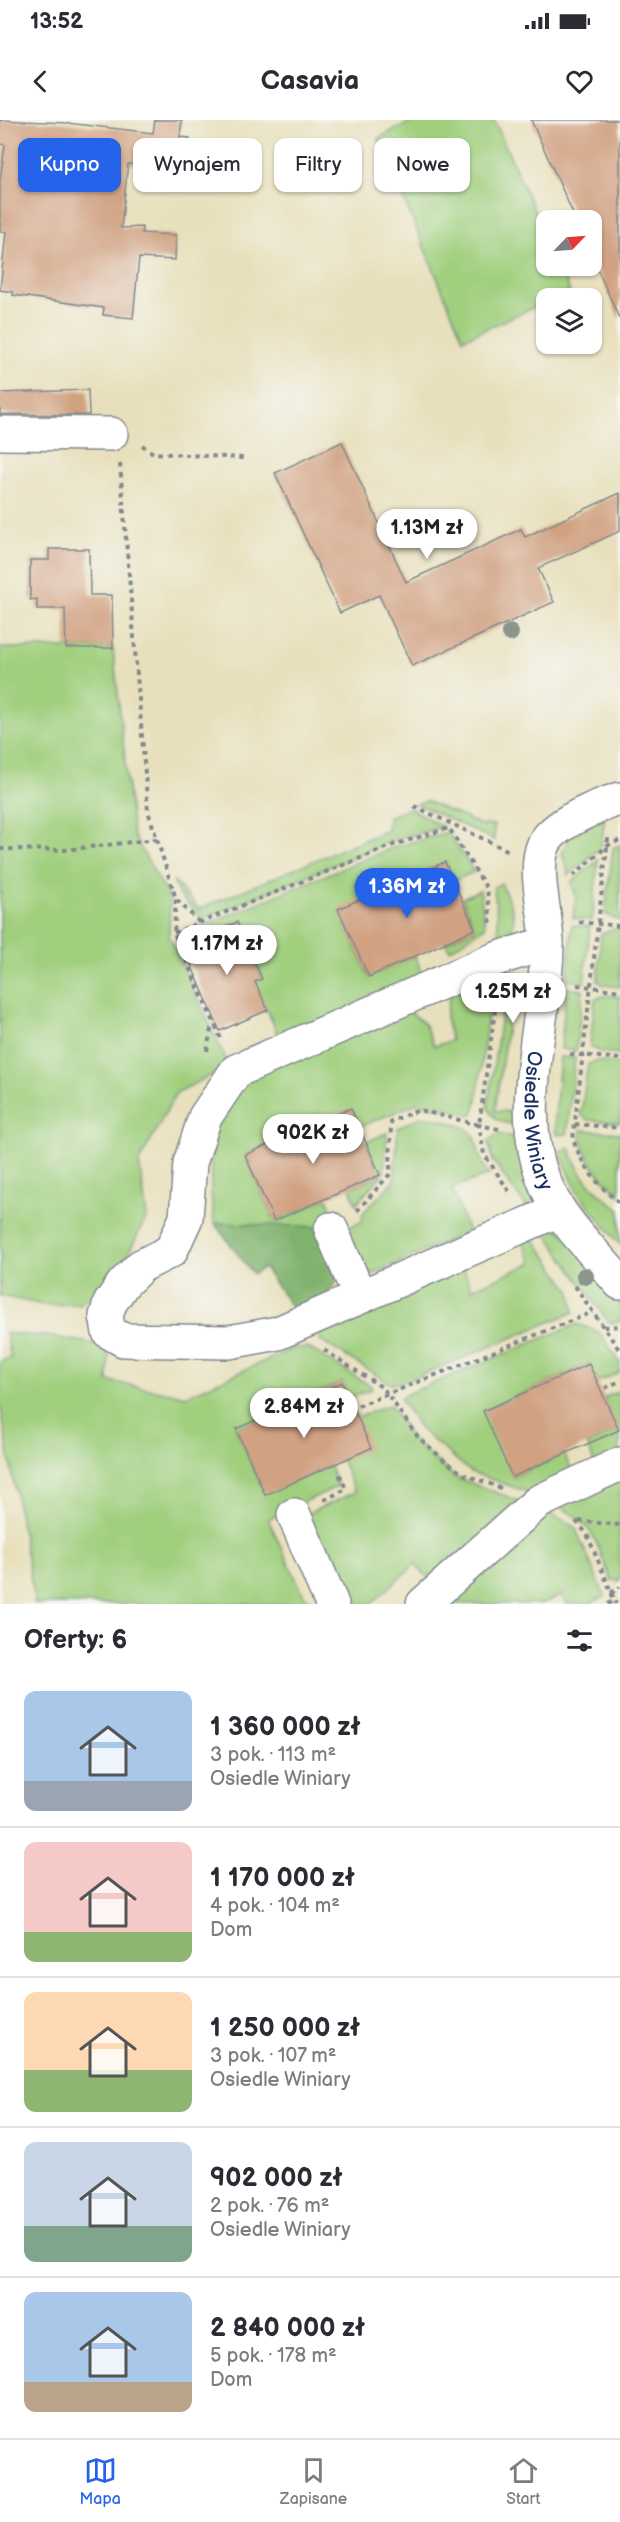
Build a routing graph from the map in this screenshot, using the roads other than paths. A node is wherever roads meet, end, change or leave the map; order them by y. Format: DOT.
graph roads {
  1 [pos="0,433"];
  2 [pos="126,440"];
  3 [pos="615,800"];
  4 [pos="547,943"];
  5 [pos="559,1210"];
  6 [pos="331,1229"];
  7 [pos="620,1283"];
  8 [pos="360,1298"];
  9 [pos="620,1464"];
  10 [pos="294,1515"];
  11 [pos="332,1604"];
  12 [pos="423,1604"];
  1 -- 2 [label="street"];
  3 -- 4 [label="street, Osiedle Winiary"];
  4 -- 5 [label="street, Osiedle Winiary"];
  4 -- 8 [label="street"];
  5 -- 7 [label="street, Osiedle Winiary"];
  5 -- 8 [label="street"];
  6 -- 8 [label="street"];
  9 -- 12 [label="street"];
  10 -- 11 [label="street"];
}
